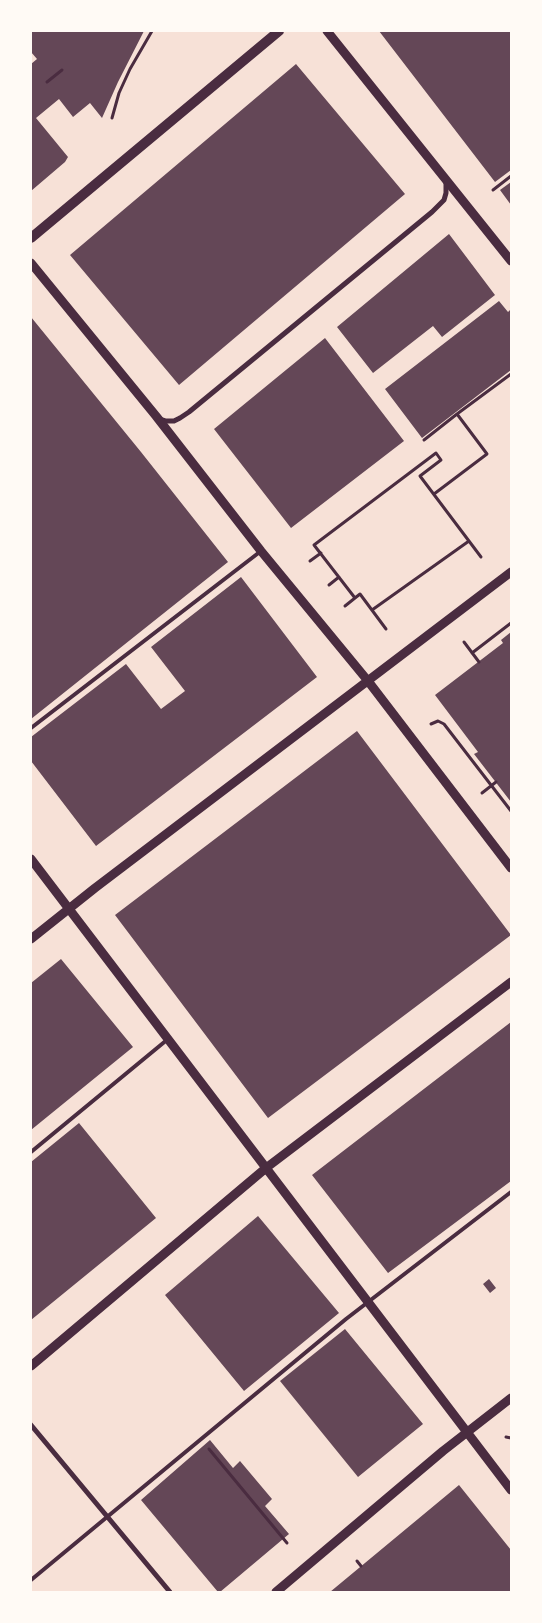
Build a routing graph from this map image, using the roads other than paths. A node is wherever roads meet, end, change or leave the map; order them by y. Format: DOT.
graph roads {
  1 [pos="279,31"];
  2 [pos="327,31"];
  3 [pos="444,177"];
  4 [pos="31,238"];
  5 [pos="511,261"];
  6 [pos="31,263"];
  7 [pos="158,418"];
  8 [pos="261,551"];
  9 [pos="511,572"];
  10 [pos="368,681"];
  11 [pos="31,728"];
  12 [pos="31,859"];
  13 [pos="511,868"];
  14 [pos="69,908"];
  15 [pos="31,939"];
  16 [pos="511,982"];
  17 [pos="168,1039"];
  18 [pos="32,1151"];
  19 [pos="266,1168"];
  20 [pos="511,1192"];
  21 [pos="367,1302"];
  22 [pos="31,1366"];
  23 [pos="511,1398"];
  24 [pos="31,1425"];
  25 [pos="466,1432"];
  26 [pos="511,1490"];
  27 [pos="107,1516"];
  28 [pos="31,1580"];
  29 [pos="170,1592"];
  30 [pos="276,1592"];
  1 -- 4 [label="main road"];
  2 -- 3 [label="street"];
  3 -- 5 [label="street"];
  3 -- 7 [label="street"];
  6 -- 7 [label="street"];
  7 -- 8 [label="street"];
  8 -- 10 [label="street"];
  8 -- 11 [label="lane"];
  9 -- 10 [label="street"];
  10 -- 13 [label="street"];
  10 -- 14 [label="street"];
  12 -- 14 [label="street"];
  14 -- 15 [label="street"];
  14 -- 17 [label="street"];
  16 -- 19 [label="street"];
  17 -- 18 [label="lane"];
  17 -- 19 [label="street"];
  19 -- 21 [label="street"];
  19 -- 22 [label="street"];
  20 -- 21 [label="lane"];
  21 -- 25 [label="street"];
  21 -- 27 [label="lane"];
  23 -- 25 [label="street"];
  24 -- 27 [label="street"];
  25 -- 26 [label="street"];
  25 -- 30 [label="street"];
  27 -- 28 [label="lane"];
  27 -- 29 [label="street"];
}
